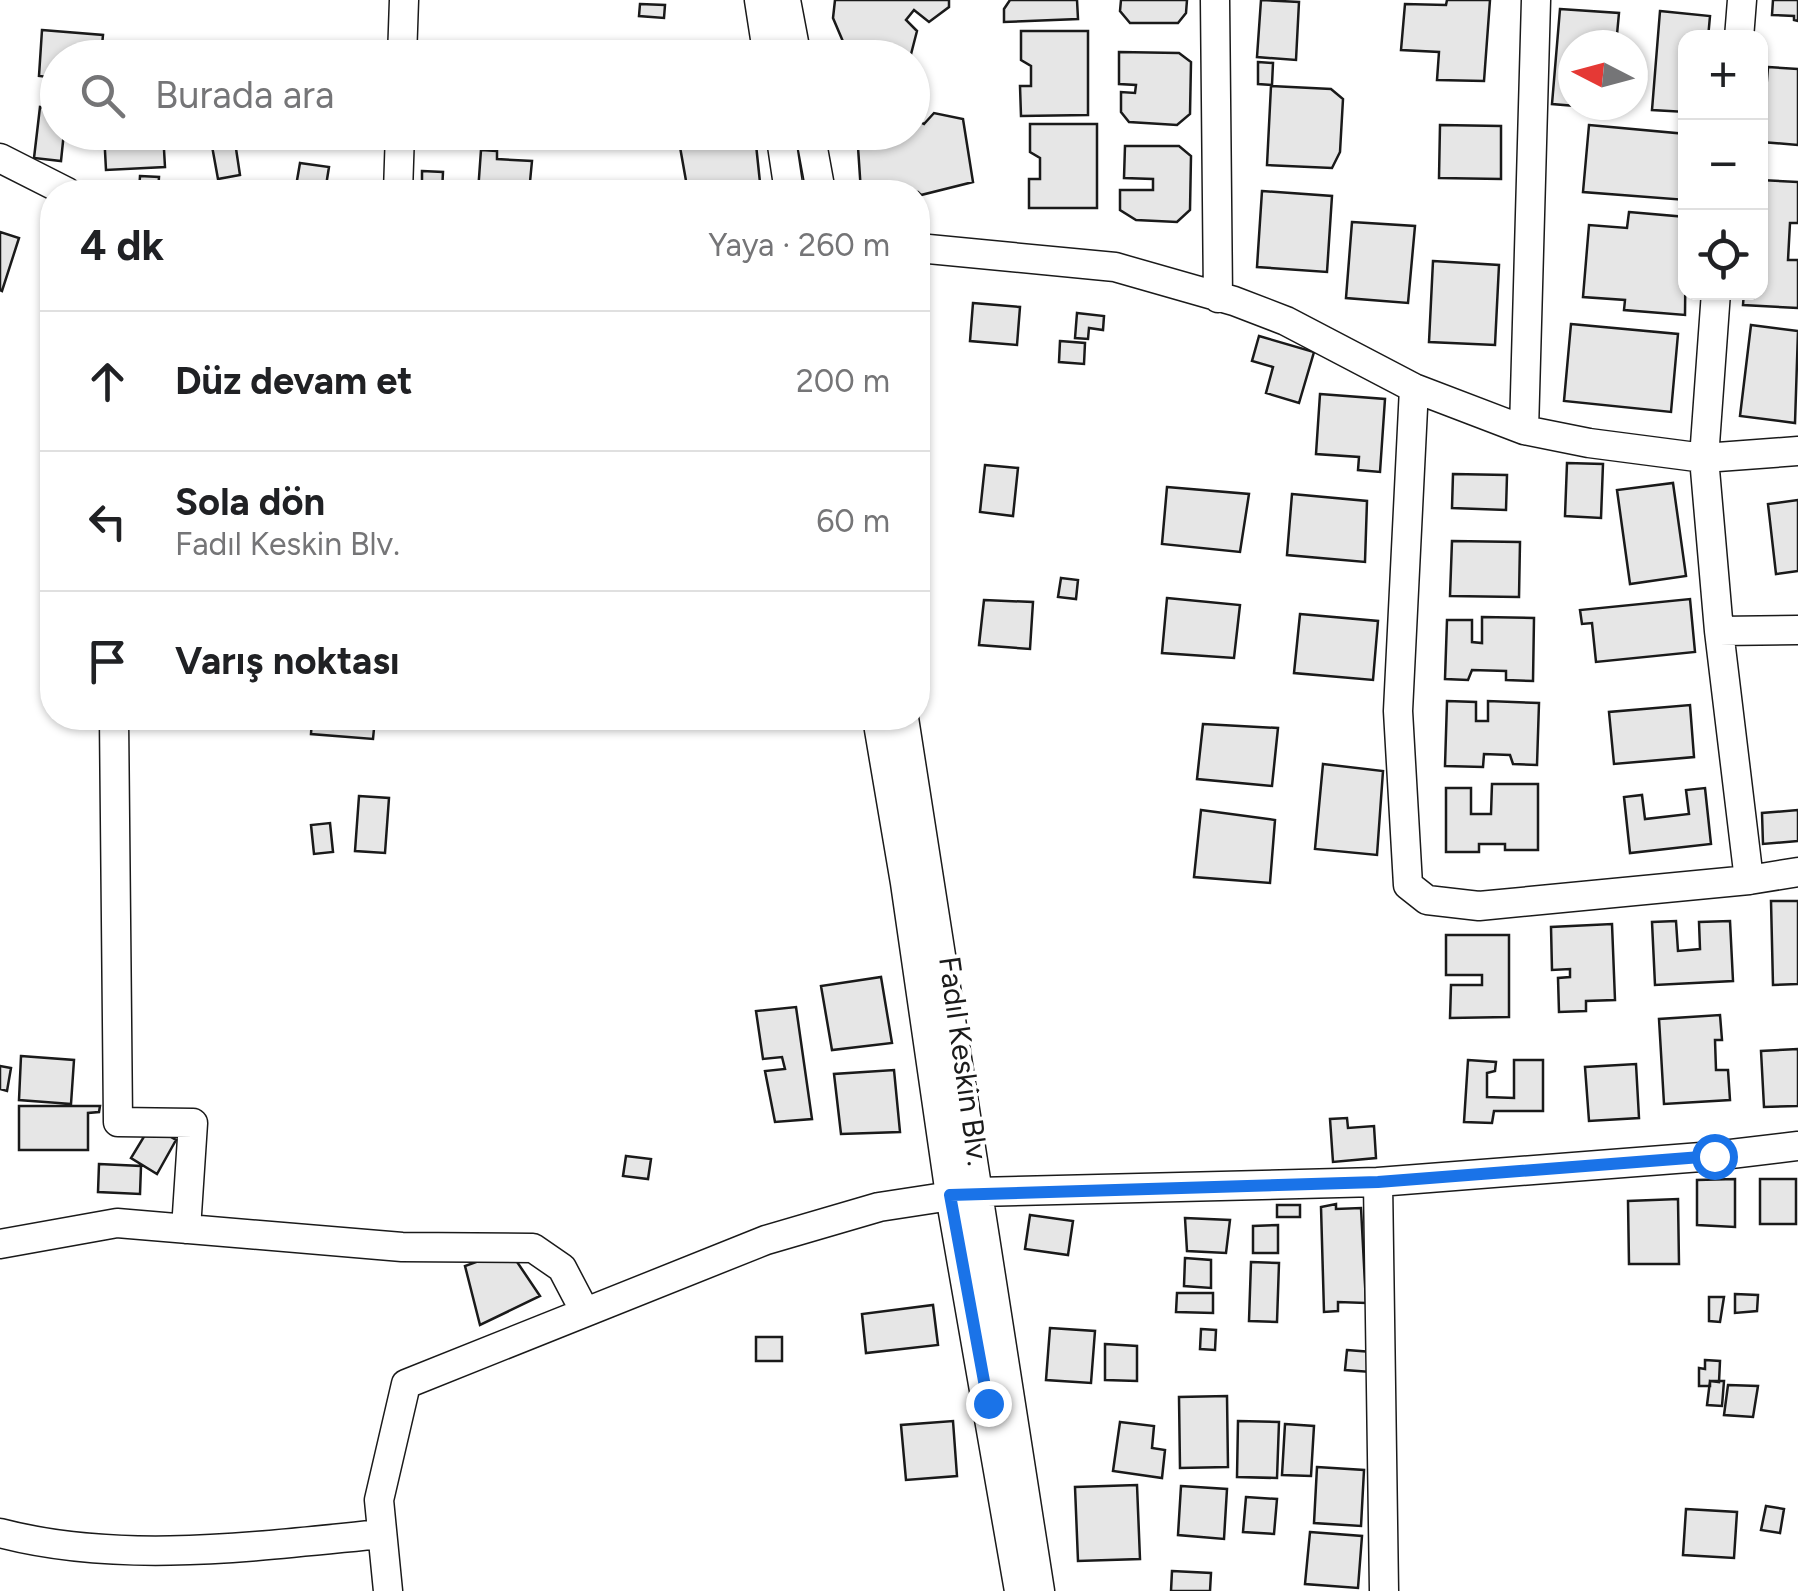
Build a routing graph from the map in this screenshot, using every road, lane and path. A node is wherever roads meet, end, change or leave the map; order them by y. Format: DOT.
graph roads {
  1 [pos="404,0"];
  2 [pos="759,0"];
  3 [pos="786,0"];
  4 [pos="1216,0"];
  5 [pos="1536,0"];
  6 [pos="1742,0"];
  7 [pos="1739,30"];
  8 [pos="403,40"];
  9 [pos="765,40"];
  10 [pos="794,40"];
  11 [pos="399,150"];
  12 [pos="783,150"];
  13 [pos="813,150"];
  14 [pos="0,158"];
  15 [pos="44,180"];
  16 [pos="398,180"];
  17 [pos="787,180"];
  18 [pos="819,180"];
  19 [pos="930,249"];
  20 [pos="1218,298"];
  21 [pos="1715,300"];
  22 [pos="1414,388"];
  23 [pos="1524,430"];
  24 [pos="1798,451"];
  25 [pos="1704,458"];
  26 [pos="1798,630"];
  27 [pos="1719,631"];
  28 [pos="114,730"];
  29 [pos="879,730"];
  30 [pos="905,730"];
  31 [pos="1798,872"];
  32 [pos="1749,880"];
  33 [pos="1798,1146"];
  34 [pos="1378,1182"];
  35 [pos="963,1194"];
  36 [pos="186,1229"];
  37 [pos="0,1244"];
  38 [pos="584,1310"];
  39 [pos="0,1533"];
  40 [pos="382,1534"];
  41 [pos="388,1591"];
  42 [pos="1020,1591"];
  43 [pos="1040,1591"];
  44 [pos="1384,1591"];
  1 -- 8 [label="street"];
  2 -- 9 [label="street"];
  3 -- 10 [label="street"];
  4 -- 20 [label="street"];
  5 -- 23 [label="street"];
  6 -- 7 [label="street"];
  11 -- 16 [label="street"];
  12 -- 17 [label="street"];
  13 -- 18 [label="street"];
  14 -- 15 [label="street"];
  19 -- 20 [label="street"];
  20 -- 22 [label="street"];
  21 -- 25 [label="street"];
  22 -- 23 [label="street"];
  22 -- 32 [label="street"];
  23 -- 25 [label="street"];
  24 -- 25 [label="street"];
  25 -- 27 [label="street"];
  26 -- 27 [label="street"];
  27 -- 32 [label="street"];
  28 -- 36 [label="street"];
  29 -- 35 [label="street, Fadıl Keskin Blv."];
  30 -- 35 [label="street, Fadıl Keskin Blv."];
  31 -- 32 [label="street"];
  33 -- 34 [label="street"];
  34 -- 35 [label="street"];
  34 -- 44 [label="street"];
  35 -- 38 [label="street"];
  35 -- 42 [label="street, Fadıl Keskin Blv."];
  35 -- 43 [label="street, Fadıl Keskin Blv."];
  36 -- 37 [label="street"];
  36 -- 38 [label="street"];
  38 -- 40 [label="street"];
  39 -- 40 [label="street"];
  40 -- 41 [label="street"];
}
